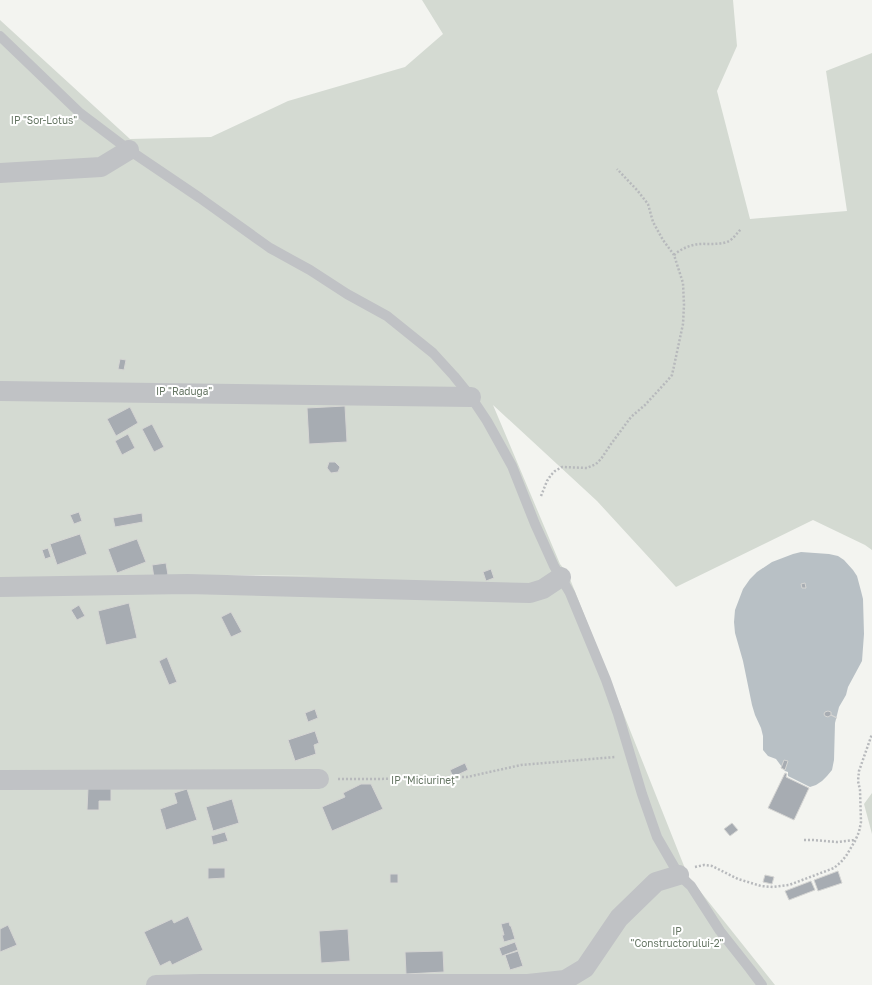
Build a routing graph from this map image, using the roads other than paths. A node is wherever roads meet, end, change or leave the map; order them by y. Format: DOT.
graph roads {
  1 [pos="0,36"];
  2 [pos="129,150"];
  3 [pos="0,173"];
  4 [pos="0,391"];
  5 [pos="471,397"];
  6 [pos="561,577"];
  7 [pos="0,587"];
  8 [pos="319,779"];
  9 [pos="0,780"];
  10 [pos="679,875"];
  11 [pos="201,984"];
  12 [pos="433,984"];
  13 [pos="156,985"];
  14 [pos="762,985"];
  1 -- 2 [label="lane"];
  2 -- 3 [label="street"];
  2 -- 5 [label="lane"];
  4 -- 5 [label="street"];
  5 -- 6 [label="lane"];
  6 -- 7 [label="street"];
  6 -- 10 [label="lane"];
  8 -- 9 [label="street"];
  10 -- 12 [label="street"];
  10 -- 14 [label="lane"];
  11 -- 12 [label="street"];
  11 -- 13 [label="street"];
}
